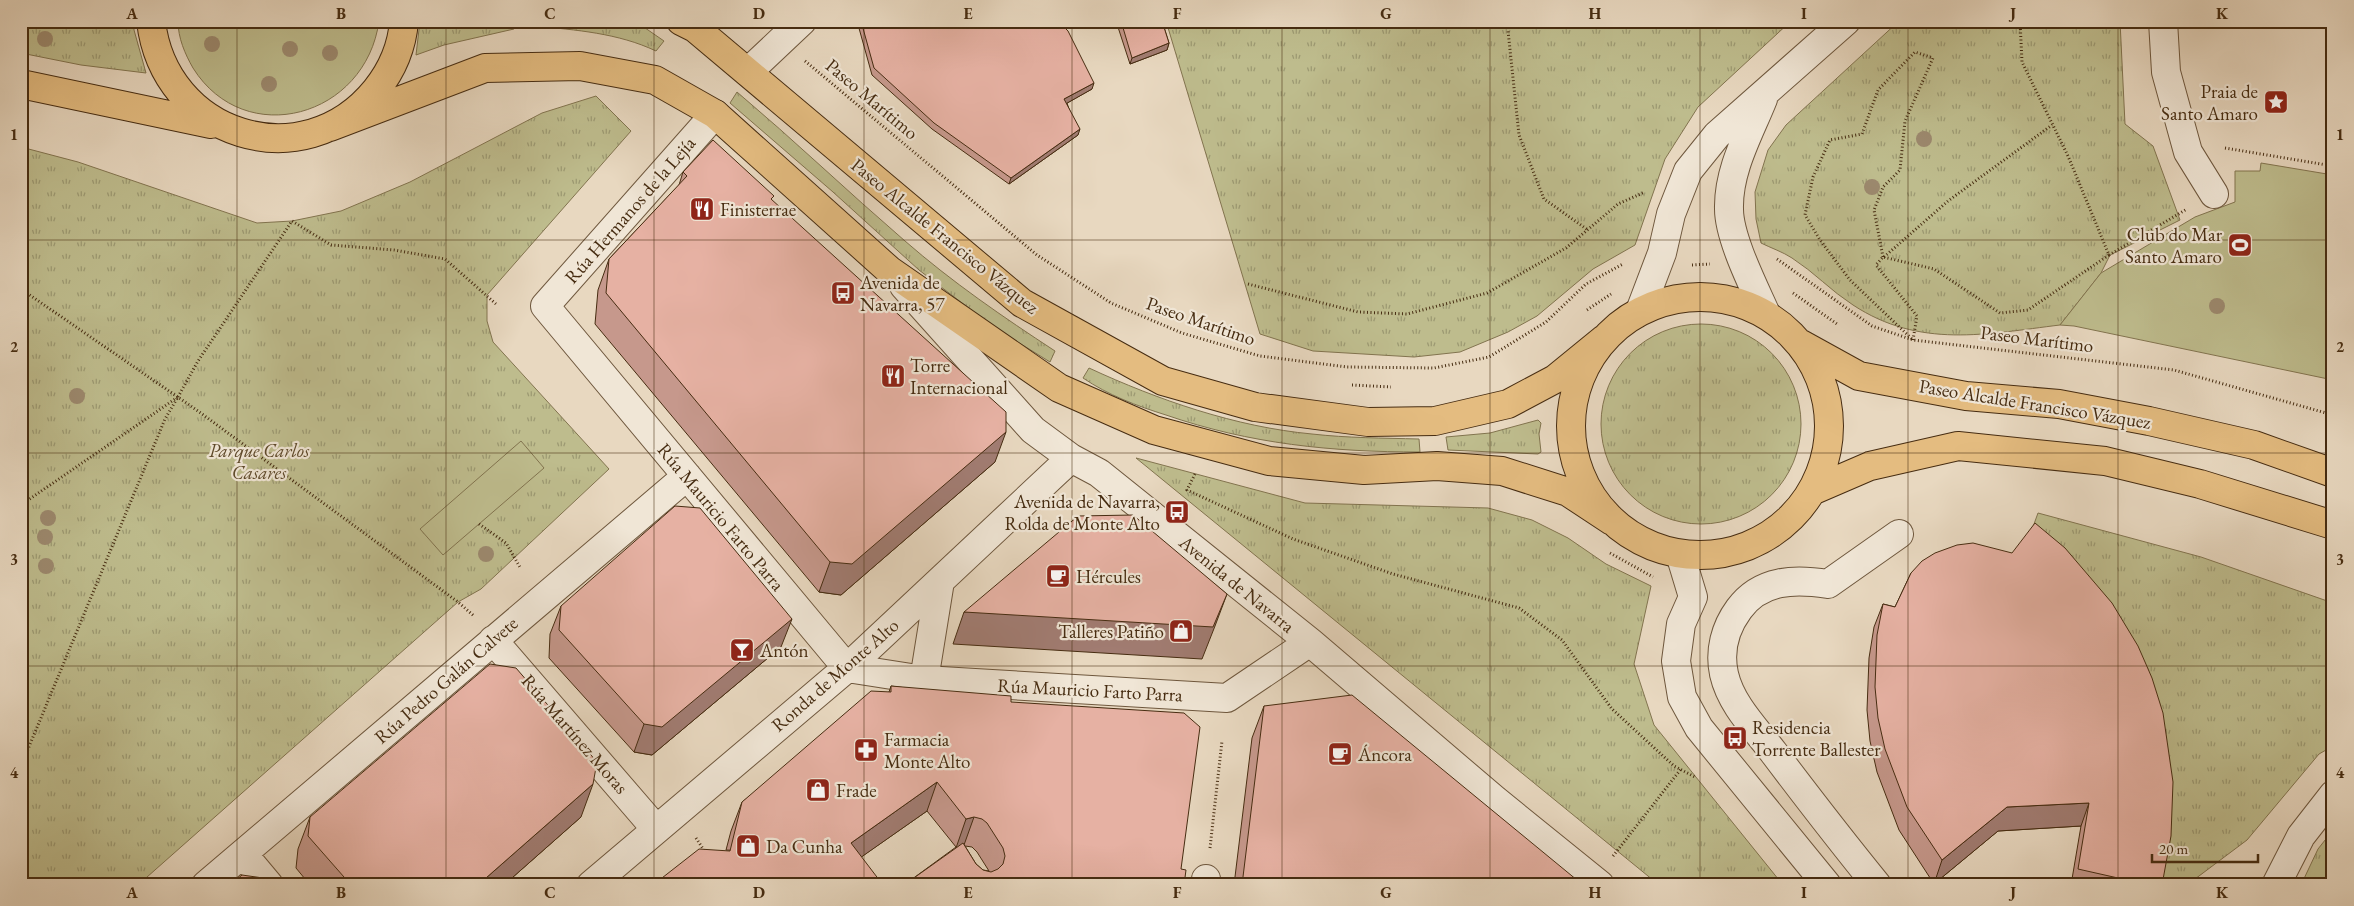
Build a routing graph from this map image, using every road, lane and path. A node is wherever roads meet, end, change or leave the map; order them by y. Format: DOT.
graph roads {
  1 [pos="151,21"];
  2 [pos="404,21"];
  3 [pos="681,21"];
  4 [pos="802,21"];
  5 [pos="1508,21"];
  6 [pos="1846,21"];
  7 [pos="2020,21"];
  8 [pos="2163,21"];
  9 [pos="781,40"];
  10 [pos="748,72"];
  11 [pos="21,84"];
  12 [pos="1765,95"];
  13 [pos="715,114"];
  14 [pos="2052,125"];
  15 [pos="223,127"];
  16 [pos="330,127"];
  17 [pos="2188,152"];
  18 [pos="2333,166"];
  19 [pos="1688,171"];
  20 [pos="2214,194"];
  21 [pos="1588,230"];
  22 [pos="1772,255"];
  23 [pos="2110,255"];
  24 [pos="1883,257"];
  25 [pos="1624,263"];
  26 [pos="1744,263"];
  27 [pos="1658,266"];
  28 [pos="889,270"];
  29 [pos="1248,284"];
  30 [pos="21,289"];
  31 [pos="1789,290"];
  32 [pos="496,304"];
  33 [pos="544,306"];
  34 [pos="1640,311"];
  35 [pos="1766,314"];
  36 [pos="1580,316"];
  37 [pos="1841,327"];
  38 [pos="1604,339"];
  39 [pos="1913,340"];
  40 [pos="1799,343"];
  41 [pos="1348,385"];
  42 [pos="1396,387"];
  43 [pos="178,397"];
  44 [pos="2333,415"];
  45 [pos="1071,458"];
  46 [pos="1196,471"];
  47 [pos="2333,473"];
  48 [pos="687,476"];
  49 [pos="1812,491"];
  50 [pos="21,505"];
  51 [pos="1612,521"];
  52 [pos="479,524"];
  53 [pos="2333,525"];
  54 [pos="1899,534"];
  55 [pos="1680,554"];
  56 [pos="520,569"];
  57 [pos="940,580"];
  58 [pos="493,640"];
  59 [pos="1310,642"];
  60 [pos="847,668"];
  61 [pos="924,680"];
  62 [pos="1222,741"];
  63 [pos="21,766"];
  64 [pos="1681,769"];
  65 [pos="1703,782"];
  66 [pos="2333,795"];
  67 [pos="1813,805"];
  68 [pos="656,829"];
  69 [pos="1782,830"];
  70 [pos="243,854"];
  71 [pos="1206,882"];
  72 [pos="1597,882"];
  73 [pos="206,885"];
  74 [pos="270,885"];
  75 [pos="591,885"];
  76 [pos="1827,885"];
  77 [pos="1877,885"];
  78 [pos="2276,885"];
  1 -- 15 [label="main road"];
  2 -- 16 [label="main road"];
  3 -- 10 [label="main road, Paseo Alcalde Francisco Vázquez"];
  4 -- 9 [label="street"];
  5 -- 21 [label="path"];
  6 -- 12 [label="street"];
  7 -- 14 [label="path"];
  8 -- 17 [label="street"];
  9 -- 10 [label="street"];
  9 -- 25 [label="path, Paseo Marítimo"];
  10 -- 38 [label="main road, Paseo Alcalde Francisco Vázquez"];
  11 -- 15 [label="main road"];
  12 -- 19 [label="street"];
  12 -- 26 [label="street"];
  13 -- 16 [label="main road"];
  13 -- 28 [label="main road"];
  13 -- 33 [label="street, Rúa Hermanos de la Lejía"];
  14 -- 23 [label="path"];
  14 -- 24 [label="path"];
  15 -- 16 [label="main road"];
  17 -- 18 [label="path"];
  17 -- 20 [label="street"];
  19 -- 21 [label="path"];
  19 -- 27 [label="street"];
  20 -- 23 [label="path"];
  21 -- 29 [label="path"];
  22 -- 39 [label="path, Paseo Marítimo"];
  23 -- 24 [label="path"];
  24 -- 39 [label="path"];
  24 -- 39 [label="path"];
  26 -- 27 [label="path"];
  26 -- 35 [label="street"];
  27 -- 34 [label="street"];
  27 -- 36 [label="path"];
  28 -- 45 [label="street, Avenida de Navarra"];
  28 -- 51 [label="main road"];
  30 -- 43 [label="path"];
  31 -- 37 [label="path"];
  32 -- 43 [label="path"];
  33 -- 48 [label="street, Rúa Mauricio Farto Parra"];
  34 -- 35 [label="main road"];
  34 -- 38 [label="main road"];
  35 -- 40 [label="main road"];
  38 -- 51 [label="main road"];
  39 -- 44 [label="path, Paseo Marítimo"];
  40 -- 47 [label="main road, Paseo Alcalde Francisco Vázquez"];
  40 -- 49 [label="main road"];
  41 -- 42 [label="path"];
  43 -- 50 [label="path"];
  43 -- 58 [label="path"];
  43 -- 63 [label="path"];
  45 -- 57 [label="street, Ronda de Monte Alto"];
  45 -- 59 [label="street, Avenida de Navarra"];
  46 -- 64 [label="path"];
  48 -- 58 [label="street, Rúa Pedro Galán Calvete"];
  48 -- 60 [label="street, Rúa Mauricio Farto Parra"];
  49 -- 53 [label="main road"];
  49 -- 55 [label="main road"];
  51 -- 55 [label="main road"];
  52 -- 56 [label="path"];
  54 -- 67 [label="street"];
  55 -- 69 [label="street"];
  57 -- 60 [label="street, Ronda de Monte Alto"];
  57 -- 61 [label="street"];
  58 -- 68 [label="street, Rúa Martínez Moras"];
  58 -- 70 [label="street, Rúa Pedro Galán Calvete"];
  59 -- 61 [label="street, Rúa Mauricio Farto Parra"];
  59 -- 72 [label="street, Avenida de Navarra"];
  60 -- 61 [label="street, Rúa Mauricio Farto Parra"];
  60 -- 68 [label="street, Ronda de Monte Alto"];
  62 -- 71 [label="path"];
  64 -- 65 [label="path"];
  64 -- 72 [label="path"];
  66 -- 78 [label="street"];
  67 -- 69 [label="street"];
  67 -- 77 [label="street"];
  68 -- 75 [label="street, Ronda de Monte Alto"];
  69 -- 76 [label="street"];
  70 -- 73 [label="street, Rúa Pedro Galán Calvete"];
  70 -- 74 [label="street"];
}
